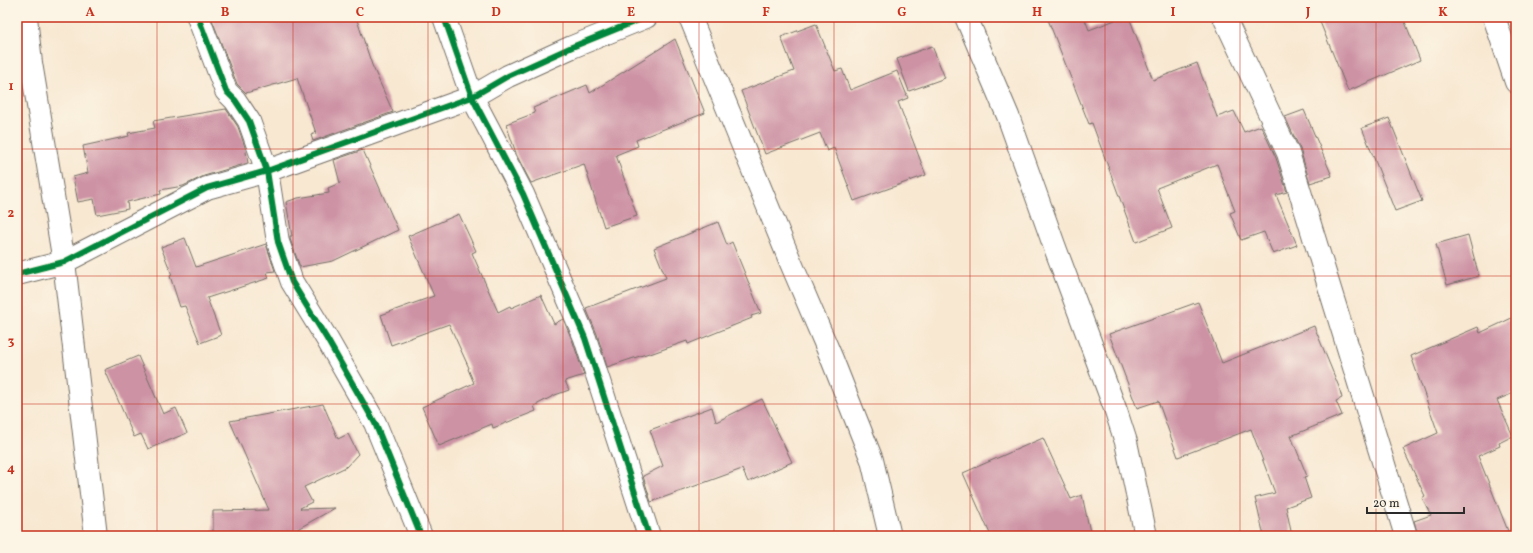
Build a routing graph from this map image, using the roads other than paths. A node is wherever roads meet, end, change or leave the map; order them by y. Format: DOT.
graph roads {
  1 [pos="26,17"];
  2 [pos="198,17"];
  3 [pos="444,17"];
  4 [pos="646,17"];
  5 [pos="690,17"];
  6 [pos="966,17"];
  7 [pos="1224,17"];
  8 [pos="1494,17"];
  9 [pos="1516,82"];
  10 [pos="472,97"];
  11 [pos="267,171"];
  12 [pos="64,262"];
  13 [pos="17,274"];
  14 [pos="96,536"];
  15 [pos="421,536"];
  16 [pos="649,536"];
  17 [pos="890,536"];
  18 [pos="1146,536"];
  19 [pos="1406,536"];
  1 -- 12 [label="street"];
  2 -- 11 [label="street"];
  3 -- 10 [label="street"];
  4 -- 10 [label="street"];
  5 -- 17 [label="street"];
  6 -- 18 [label="street"];
  7 -- 19 [label="street"];
  8 -- 9 [label="street"];
  10 -- 11 [label="street"];
  10 -- 16 [label="street"];
  11 -- 12 [label="street"];
  11 -- 15 [label="street"];
  12 -- 13 [label="street"];
  12 -- 14 [label="street"];
}
